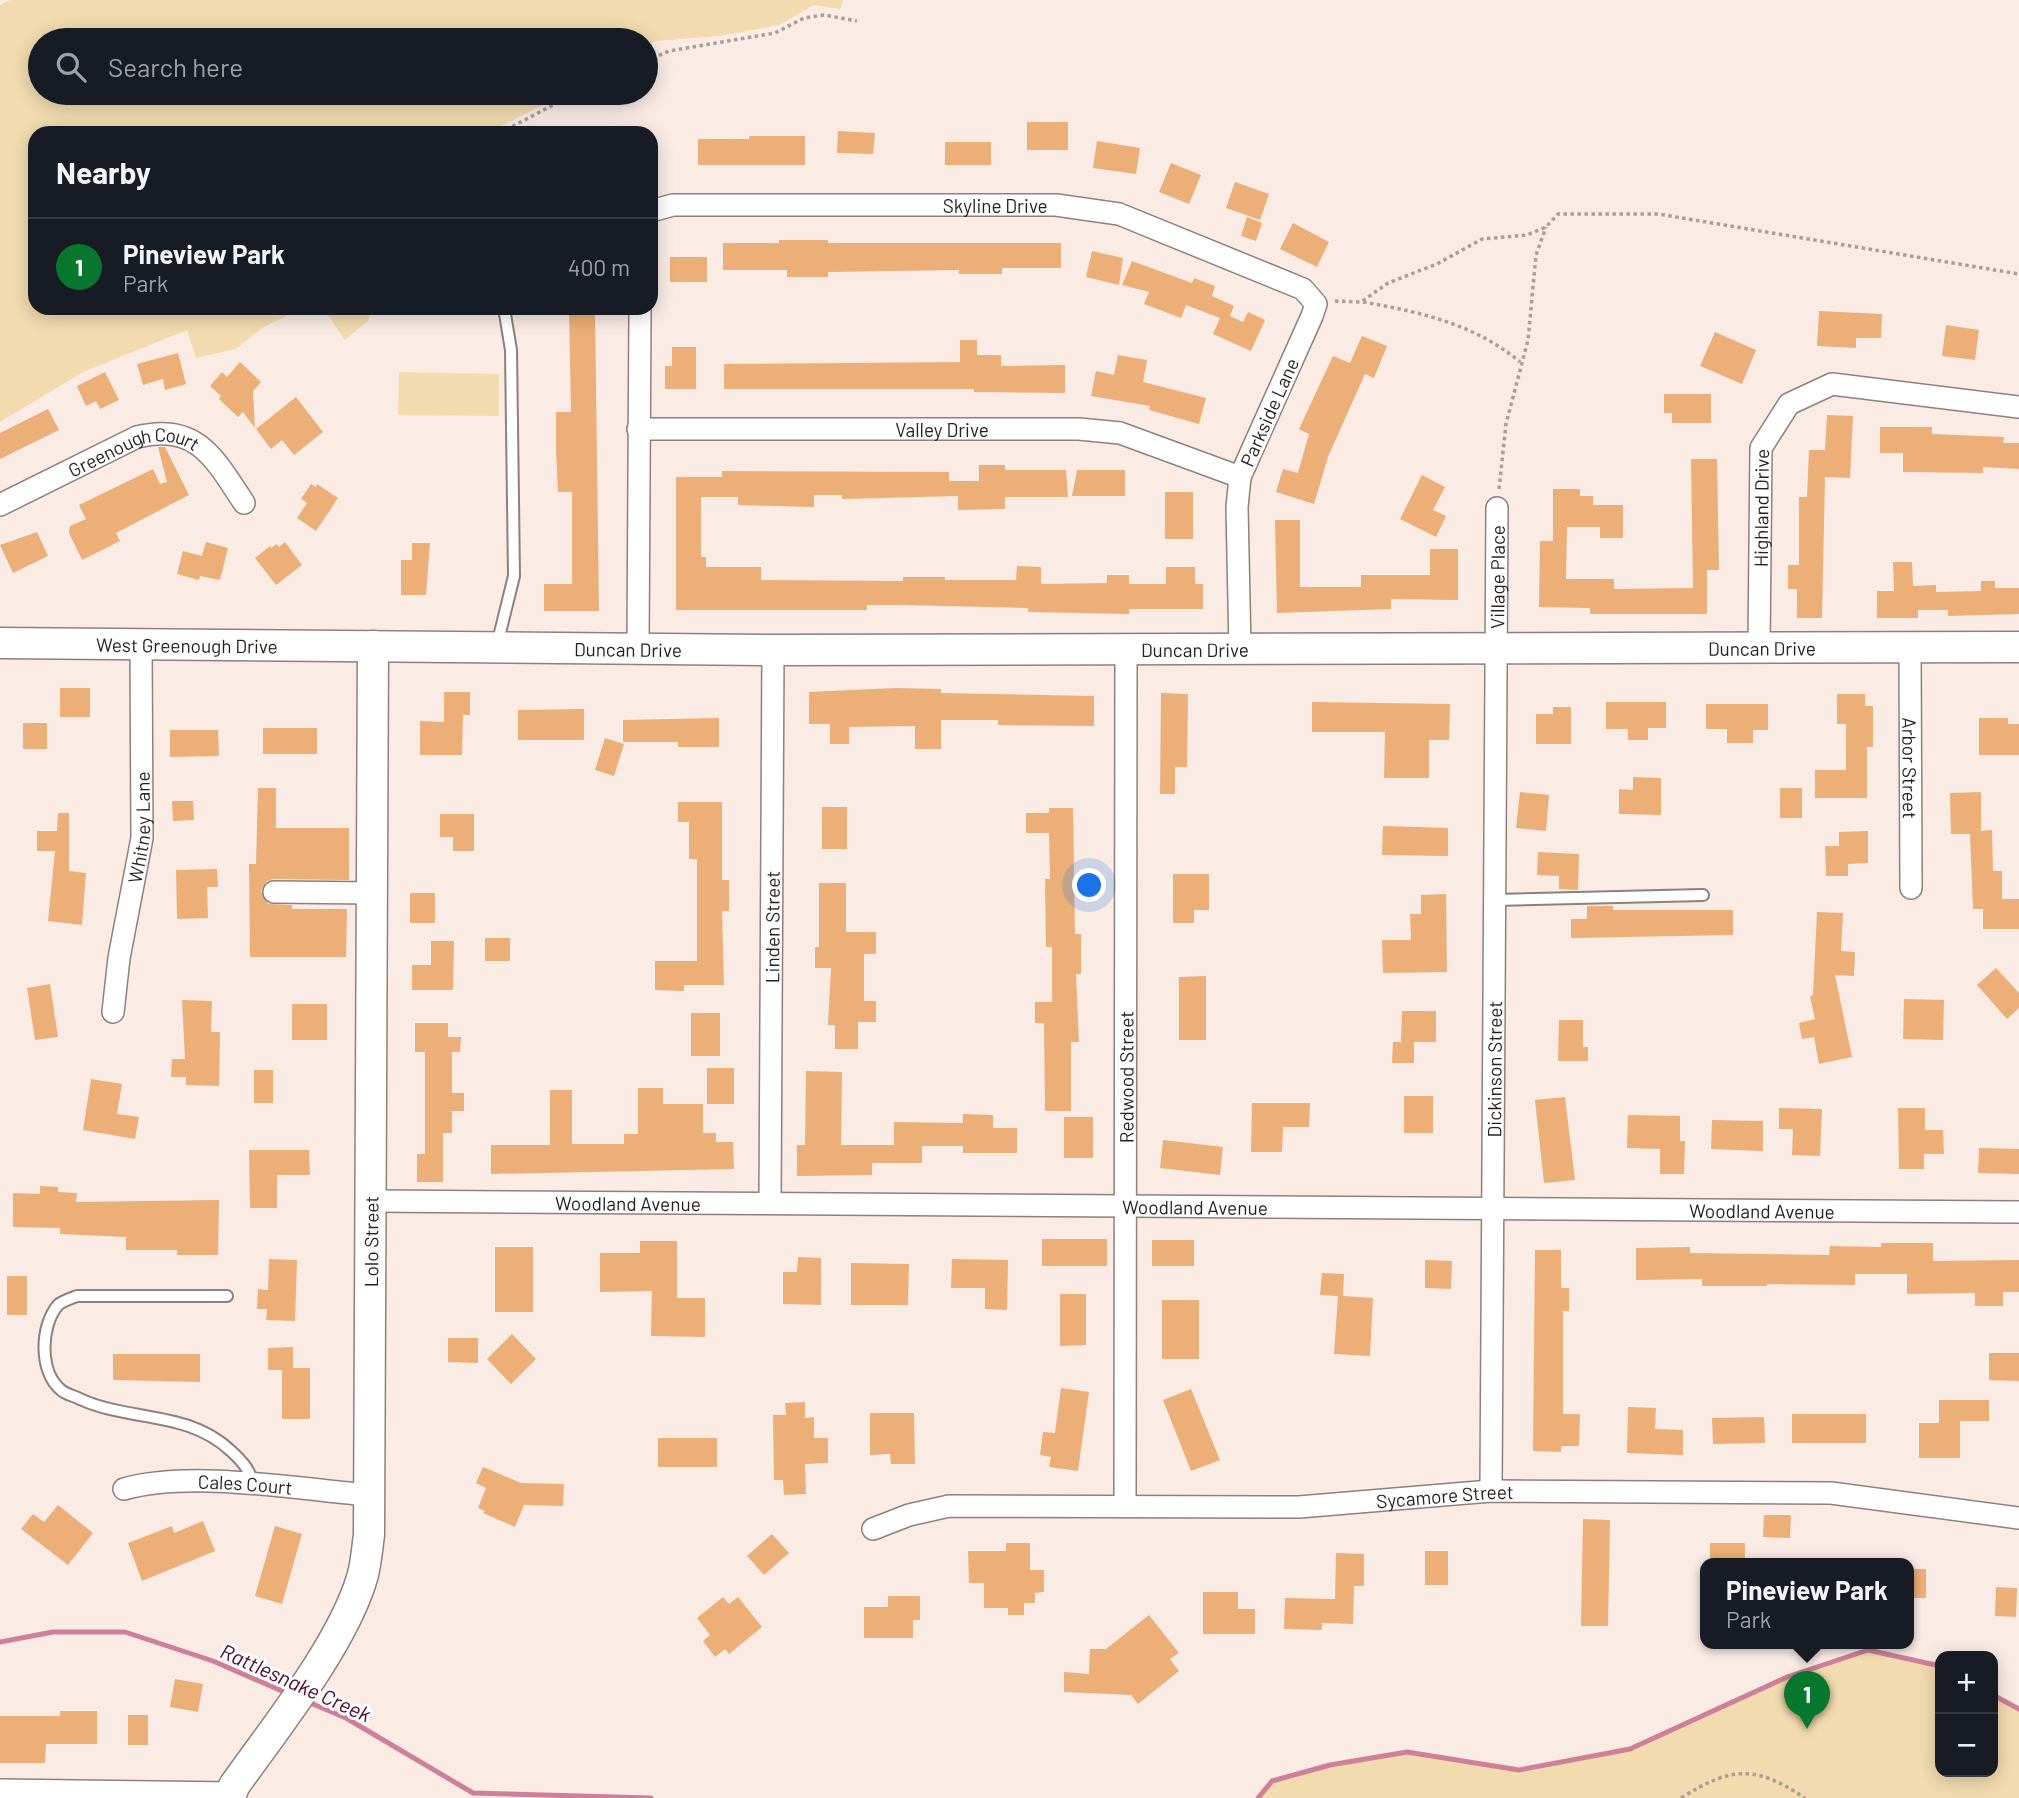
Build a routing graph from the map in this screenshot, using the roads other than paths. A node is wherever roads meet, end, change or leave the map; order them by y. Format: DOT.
graph roads {
  1 [pos="658,209"];
  2 [pos="1316,304"];
  3 [pos="505,315"];
  4 [pos="640,315"];
  5 [pos="2019,407"];
  6 [pos="638,429"];
  7 [pos="1240,477"];
  8 [pos="244,503"];
  9 [pos="0,505"];
  10 [pos="1497,508"];
  11 [pos="141,642"];
  12 [pos="0,643"];
  13 [pos="373,646"];
  14 [pos="1497,646"];
  15 [pos="1759,646"];
  16 [pos="1910,647"];
  17 [pos="2019,647"];
  18 [pos="496,648"];
  19 [pos="638,648"];
  20 [pos="1126,649"];
  21 [pos="773,650"];
  22 [pos="1240,650"];
  23 [pos="1911,888"];
  24 [pos="274,892"];
  25 [pos="373,893"];
  26 [pos="1703,895"];
  27 [pos="1495,900"];
  28 [pos="113,1012"];
  29 [pos="371,1201"];
  30 [pos="770,1203"];
  31 [pos="1123,1207"];
  32 [pos="1494,1210"];
  33 [pos="2019,1212"];
  34 [pos="227,1296"];
  35 [pos="254,1485"];
  36 [pos="124,1489"];
  37 [pos="1491,1492"];
  38 [pos="368,1496"];
  39 [pos="1125,1506"];
  40 [pos="2019,1518"];
  41 [pos="873,1529"];
  42 [pos="0,1790"];
  43 [pos="231,1796"];
  1 -- 2 [label="street, Skyline Drive"];
  2 -- 7 [label="street, Parkside Lane"];
  3 -- 18 [label="lane"];
  4 -- 6 [label="street"];
  5 -- 15 [label="street, Highland Drive"];
  6 -- 7 [label="street, Valley Drive"];
  6 -- 19 [label="street"];
  7 -- 22 [label="street, Parkside Lane"];
  8 -- 9 [label="street, Greenough Court"];
  10 -- 14 [label="street, Village Place"];
  11 -- 12 [label="street, West Greenough Drive"];
  11 -- 13 [label="street, West Greenough Drive"];
  11 -- 28 [label="street, Whitney Lane"];
  13 -- 18 [label="street, Duncan Drive"];
  13 -- 25 [label="street, Lolo Street"];
  14 -- 15 [label="street, Duncan Drive"];
  14 -- 22 [label="street, Duncan Drive"];
  14 -- 27 [label="street, Dickinson Street"];
  15 -- 16 [label="street, Duncan Drive"];
  16 -- 17 [label="street, Duncan Drive"];
  16 -- 23 [label="street, Arbor Street"];
  18 -- 19 [label="street, Duncan Drive"];
  19 -- 21 [label="street, Duncan Drive"];
  20 -- 21 [label="street, Duncan Drive"];
  20 -- 22 [label="street, Duncan Drive"];
  20 -- 31 [label="street, Redwood Street"];
  21 -- 30 [label="street, Linden Street"];
  24 -- 25 [label="street"];
  25 -- 29 [label="street, Lolo Street"];
  26 -- 27 [label="lane"];
  27 -- 32 [label="street, Dickinson Street"];
  29 -- 30 [label="street, Woodland Avenue"];
  29 -- 38 [label="street, Lolo Street"];
  30 -- 31 [label="street, Woodland Avenue"];
  31 -- 32 [label="street, Woodland Avenue"];
  31 -- 39 [label="street, Redwood Street"];
  32 -- 33 [label="street, Woodland Avenue"];
  32 -- 37 [label="street, Dickinson Street"];
  34 -- 35 [label="lane"];
  35 -- 36 [label="street, Cales Court"];
  35 -- 38 [label="street, Cales Court"];
  37 -- 39 [label="street, Sycamore Street"];
  37 -- 40 [label="street, Sycamore Street"];
  38 -- 43 [label="street, Lolo Street"];
  39 -- 41 [label="street, Sycamore Street"];
  42 -- 43 [label="street"];
}
